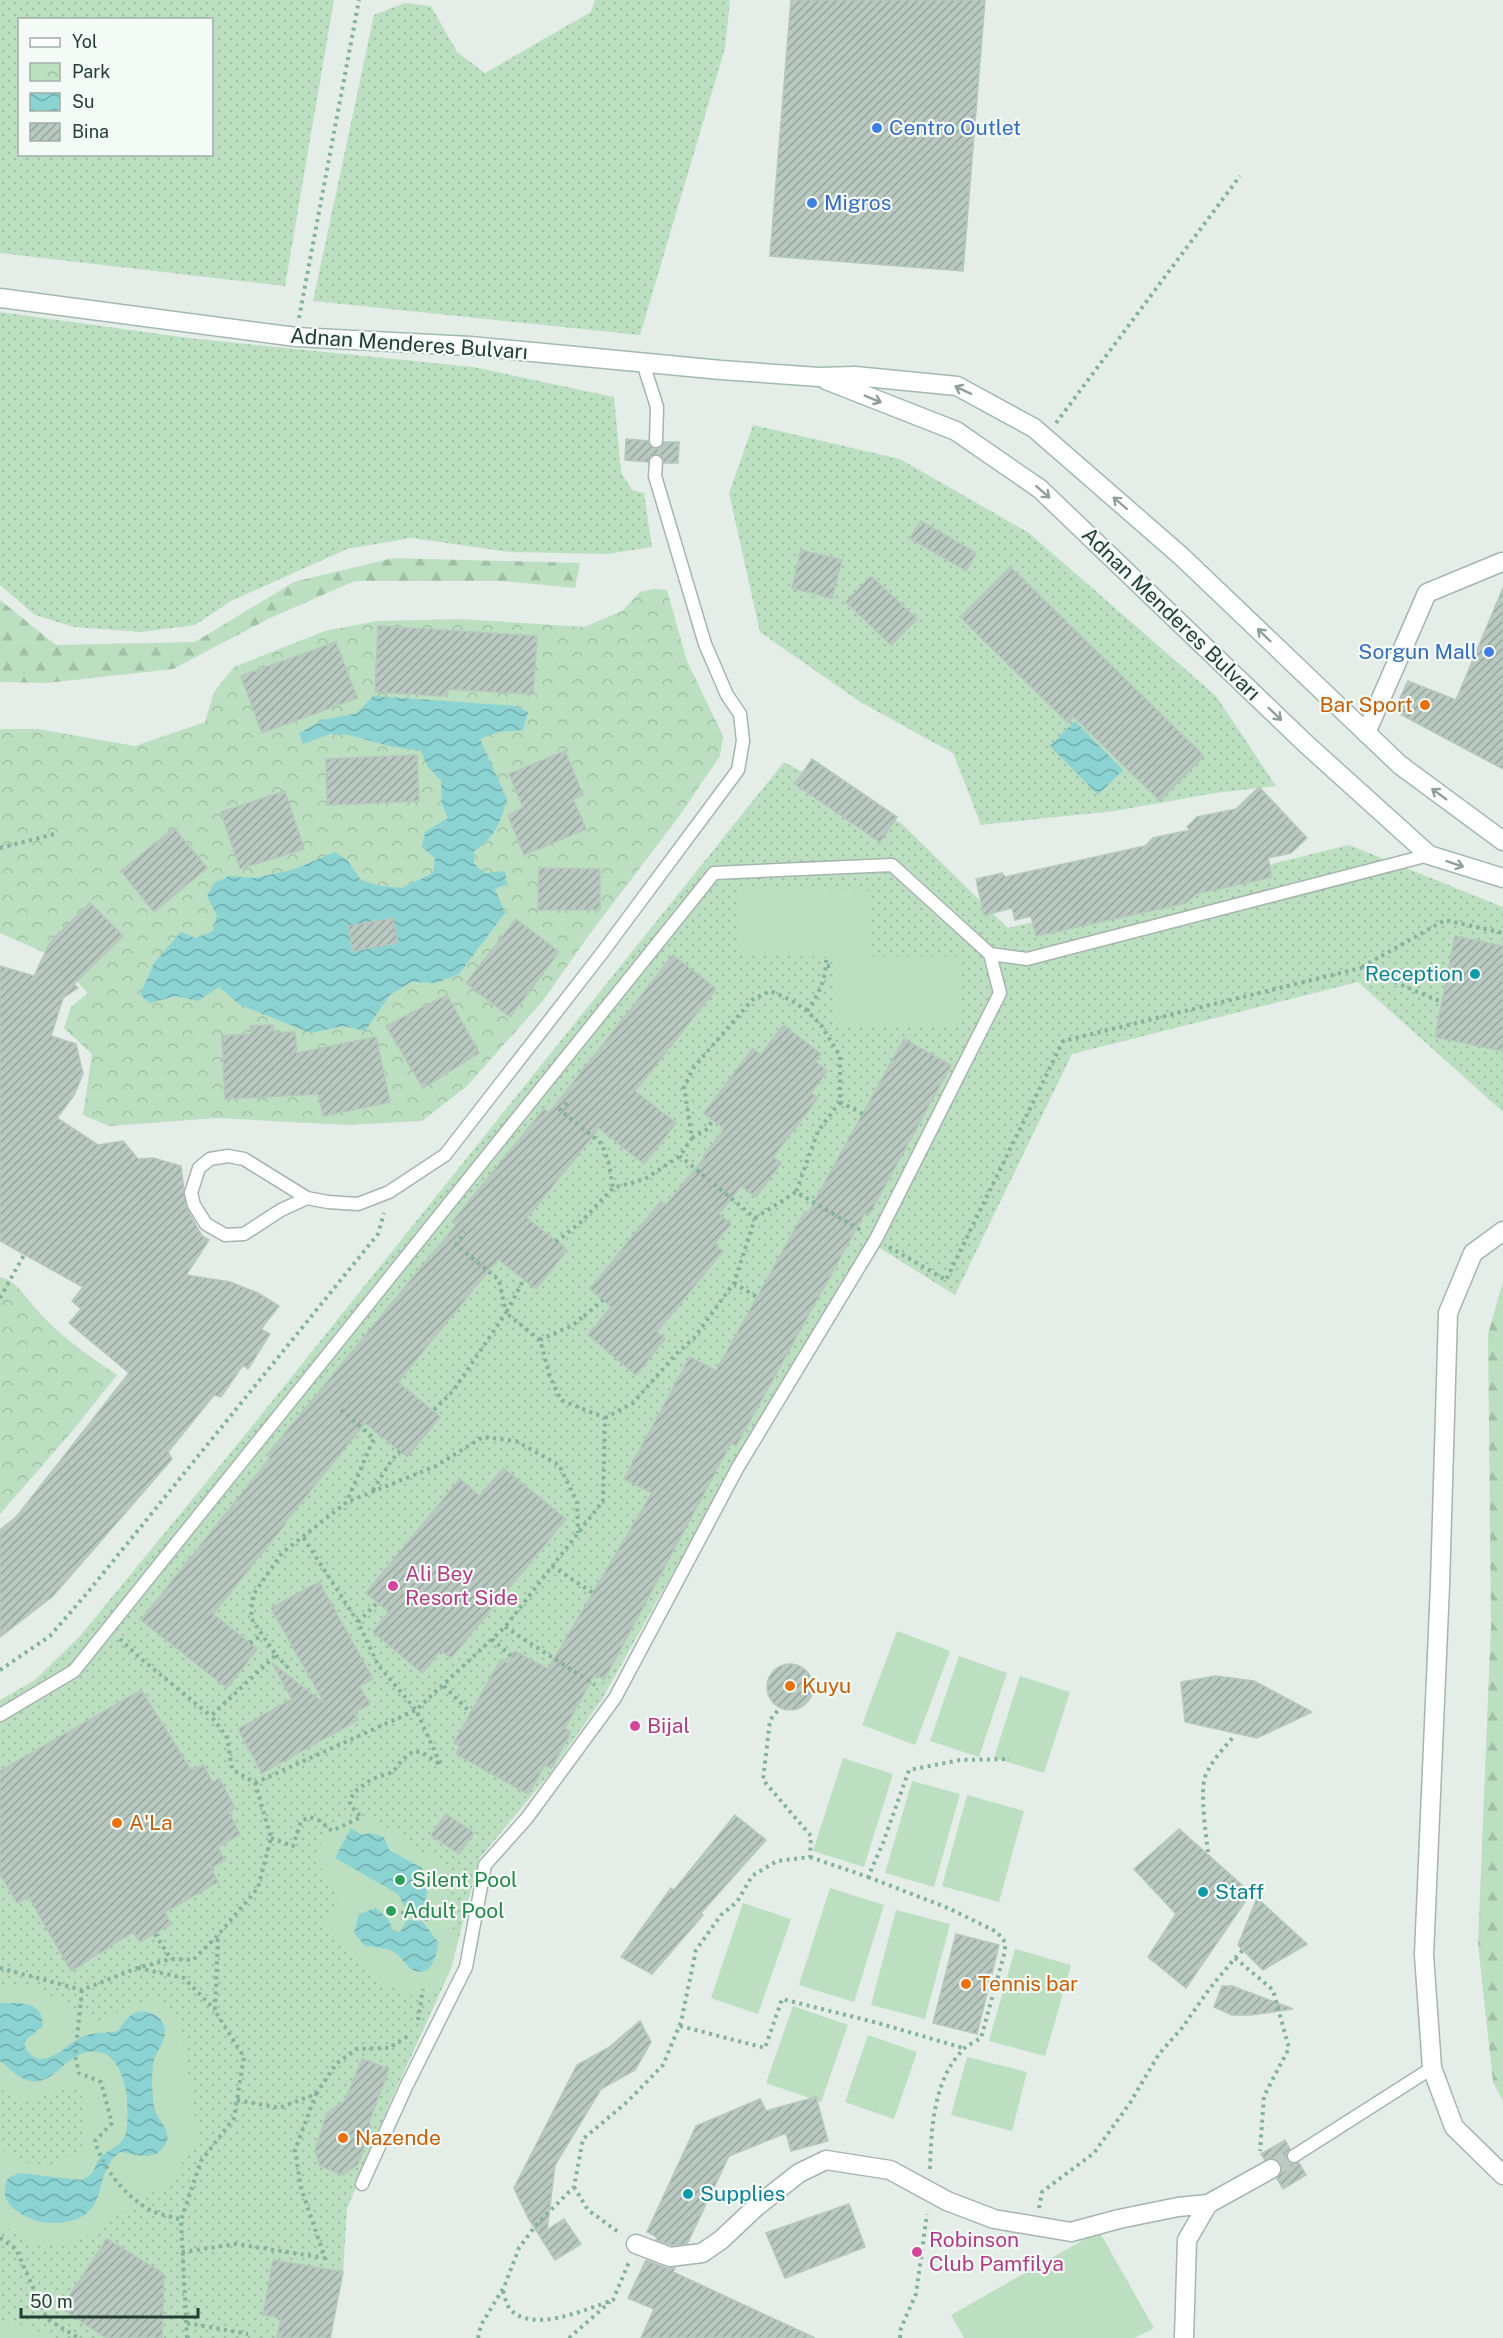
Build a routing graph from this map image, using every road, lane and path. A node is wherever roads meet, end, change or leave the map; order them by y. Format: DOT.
graph roads {
  1 [pos="359,0"];
  2 [pos="1240,176"];
  3 [pos="0,297"];
  4 [pos="296,337"];
  5 [pos="643,363"];
  6 [pos="819,377"];
  7 [pos="1045,438"];
  8 [pos="656,441"];
  9 [pos="656,462"];
  10 [pos="1502,561"];
  11 [pos="1366,733"];
  12 [pos="55,834"];
  13 [pos="1503,842"];
  14 [pos="0,848"];
  15 [pos="1429,855"];
  16 [pos="1503,878"];
  17 [pos="1503,933"];
  18 [pos="990,954"];
  19 [pos="826,956"];
  20 [pos="827,966"];
  21 [pos="834,966"];
  22 [pos="1361,968"];
  23 [pos="1442,1002"];
  24 [pos="807,1011"];
  25 [pos="840,1102"];
  26 [pos="567,1103"];
  27 [pos="863,1114"];
  28 [pos="714,1120"];
  29 [pos="692,1138"];
  30 [pos="681,1156"];
  31 [pos="613,1188"];
  32 [pos="389,1192"];
  33 [pos="796,1192"];
  34 [pos="307,1198"];
  35 [pos="755,1218"];
  36 [pos="1503,1231"];
  37 [pos="465,1232"];
  38 [pos="876,1239"];
  39 [pos="556,1242"];
  40 [pos="24,1255"];
  41 [pos="524,1279"];
  42 [pos="734,1283"];
  43 [pos="757,1297"];
  44 [pos="0,1298"];
  45 [pos="603,1300"];
  46 [pos="506,1313"];
  47 [pos="540,1340"];
  48 [pos="341,1410"];
  49 [pos="434,1410"];
  50 [pos="605,1418"];
  51 [pos="400,1451"];
  52 [pos="372,1492"];
  53 [pos="347,1502"];
  54 [pos="578,1533"];
  55 [pos="303,1537"];
  56 [pos="552,1566"];
  57 [pos="593,1593"];
  58 [pos="378,1602"];
  59 [pos="358,1622"];
  60 [pos="505,1626"];
  61 [pos="108,1628"];
  62 [pos="262,1635"];
  63 [pos="492,1639"];
  64 [pos="250,1643"];
  65 [pos="276,1655"];
  66 [pos="511,1656"];
  67 [pos="290,1670"];
  68 [pos="0,1671"];
  69 [pos="595,1685"];
  70 [pos="444,1686"];
  71 [pos="779,1708"];
  72 [pos="416,1710"];
  73 [pos="471,1713"];
  74 [pos="0,1715"];
  75 [pos="211,1716"];
  76 [pos="1235,1735"];
  77 [pos="1010,1759"];
  78 [pos="255,1783"];
  79 [pos="271,1838"];
  80 [pos="1208,1852"];
  81 [pos="810,1857"];
  82 [pos="868,1877"];
  83 [pos="403,1911"];
  84 [pos="427,1912"];
  85 [pos="403,1920"];
  86 [pos="427,1922"];
  87 [pos="154,1934"];
  88 [pos="218,1935"];
  89 [pos="1243,1950"];
  90 [pos="171,1959"];
  91 [pos="1235,1959"];
  92 [pos="0,1968"];
  93 [pos="137,1968"];
  94 [pos="423,1989"];
  95 [pos="82,1990"];
  96 [pos="215,2011"];
  97 [pos="680,2026"];
  98 [pos="963,2048"];
  99 [pos="1432,2068"];
  100 [pos="316,2094"];
  101 [pos="237,2100"];
  102 [pos="1294,2156"];
  103 [pos="1264,2173"];
  104 [pos="1503,2175"];
  105 [pos="362,2184"];
  106 [pos="574,2187"];
  107 [pos="929,2192"];
  108 [pos="1208,2204"];
  109 [pos="182,2220"];
  110 [pos="1035,2227"];
  111 [pos="0,2238"];
  112 [pos="636,2244"];
  113 [pos="182,2252"];
  114 [pos="502,2290"];
  115 [pos="613,2300"];
  116 [pos="187,2323"];
  117 [pos="248,2334"];
  118 [pos="79,2338"];
  119 [pos="188,2338"];
  120 [pos="478,2338"];
  121 [pos="569,2338"];
  122 [pos="900,2338"];
  123 [pos="1184,2338"];
  1 -- 4 [label="path"];
  2 -- 7 [label="path"];
  3 -- 4 [label="main road, Adnan Menderes Bulvarı"];
  4 -- 5 [label="main road, Adnan Menderes Bulvarı"];
  5 -- 6 [label="main road, Adnan Menderes Bulvarı"];
  5 -- 8 [label="lane"];
  7 -- 6 [label="main road, Adnan Menderes Bulvarı, one-way"];
  6 -- 15 [label="main road, Adnan Menderes Bulvarı, one-way"];
  11 -- 7 [label="main road, Adnan Menderes Bulvarı, one-way"];
  9 -- 32 [label="lane"];
  10 -- 11 [label="main road"];
  13 -- 11 [label="main road, Adnan Menderes Bulvarı, one-way"];
  12 -- 14 [label="path"];
  15 -- 16 [label="main road, Adnan Menderes Bulvarı, one-way"];
  15 -- 18 [label="lane"];
  17 -- 22 [label="path"];
  18 -- 38 [label="lane"];
  18 -- 61 [label="lane"];
  19 -- 20 [label="path"];
  20 -- 21 [label="path"];
  20 -- 24 [label="path"];
  22 -- 23 [label="path"];
  22 -- 38 [label="path"];
  24 -- 25 [label="path"];
  24 -- 29 [label="path"];
  25 -- 27 [label="path"];
  25 -- 33 [label="path"];
  26 -- 31 [label="path"];
  28 -- 29 [label="path"];
  29 -- 30 [label="path"];
  30 -- 31 [label="path"];
  30 -- 35 [label="path"];
  31 -- 39 [label="path"];
  32 -- 34 [label="lane"];
  32 -- 68 [label="path"];
  33 -- 35 [label="path"];
  33 -- 38 [label="path"];
  34 -- 34 [label="lane"];
  35 -- 42 [label="path"];
  36 -- 99 [label="main road"];
  37 -- 46 [label="path"];
  38 -- 105 [label="lane"];
  40 -- 44 [label="path"];
  41 -- 46 [label="path"];
  42 -- 43 [label="path"];
  42 -- 50 [label="path"];
  45 -- 47 [label="path"];
  46 -- 47 [label="path"];
  46 -- 49 [label="path"];
  47 -- 50 [label="path"];
  48 -- 53 [label="path"];
  50 -- 54 [label="path"];
  51 -- 52 [label="path"];
  52 -- 53 [label="path"];
  52 -- 54 [label="path"];
  53 -- 55 [label="path"];
  54 -- 56 [label="path"];
  55 -- 59 [label="path"];
  55 -- 62 [label="path"];
  56 -- 57 [label="path"];
  56 -- 60 [label="path"];
  58 -- 59 [label="path"];
  59 -- 72 [label="path"];
  60 -- 63 [label="path"];
  60 -- 69 [label="path"];
  61 -- 74 [label="lane"];
  61 -- 75 [label="path"];
  62 -- 64 [label="path"];
  62 -- 65 [label="path"];
  63 -- 66 [label="path"];
  63 -- 70 [label="path"];
  65 -- 67 [label="path"];
  65 -- 75 [label="path"];
  70 -- 72 [label="path"];
  70 -- 73 [label="path"];
  71 -- 81 [label="path"];
  72 -- 78 [label="path"];
  72 -- 79 [label="path"];
  75 -- 78 [label="path"];
  76 -- 80 [label="path"];
  77 -- 82 [label="path"];
  78 -- 79 [label="path"];
  79 -- 88 [label="path"];
  81 -- 82 [label="path"];
  81 -- 97 [label="path"];
  82 -- 98 [label="path"];
  83 -- 85 [label="path"];
  84 -- 86 [label="path"];
  87 -- 90 [label="path"];
  88 -- 90 [label="path"];
  88 -- 96 [label="path"];
  89 -- 91 [label="path"];
  90 -- 93 [label="path"];
  91 -- 103 [label="path"];
  91 -- 110 [label="path"];
  92 -- 95 [label="path"];
  93 -- 95 [label="path"];
  93 -- 96 [label="path"];
  94 -- 100 [label="path"];
  95 -- 109 [label="path"];
  96 -- 101 [label="path"];
  97 -- 98 [label="path"];
  97 -- 106 [label="path"];
  98 -- 107 [label="path"];
  99 -- 102 [label="lane"];
  99 -- 104 [label="main road"];
  100 -- 101 [label="path"];
  100 -- 113 [label="path"];
  101 -- 109 [label="path"];
  103 -- 108 [label="main road"];
  106 -- 112 [label="path"];
  106 -- 114 [label="path"];
  107 -- 110 [label="main road"];
  107 -- 112 [label="main road"];
  107 -- 122 [label="path"];
  108 -- 110 [label="main road"];
  108 -- 123 [label="main road"];
  109 -- 113 [label="path"];
  111 -- 118 [label="path"];
  112 -- 115 [label="path"];
  113 -- 116 [label="path"];
  114 -- 115 [label="path"];
  114 -- 120 [label="path"];
  115 -- 121 [label="path"];
  116 -- 117 [label="path"];
  116 -- 119 [label="path"];
}
